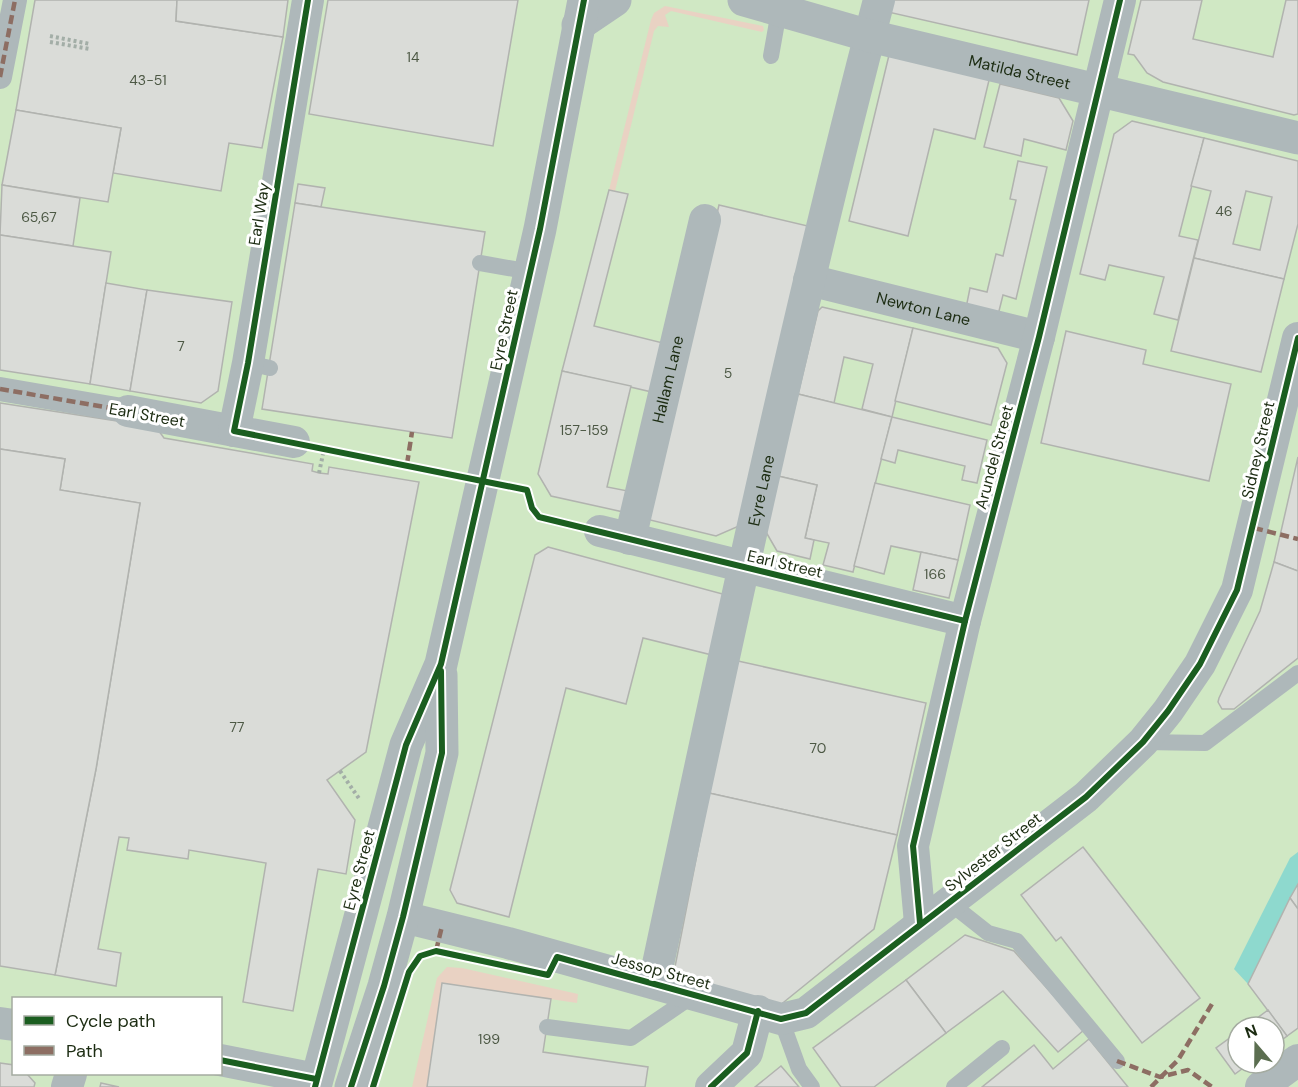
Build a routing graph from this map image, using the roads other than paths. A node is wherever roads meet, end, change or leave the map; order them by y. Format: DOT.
graph roads {
  1 [pos="15,0"];
  2 [pos="308,0"];
  3 [pos="615,0"];
  4 [pos="744,0"];
  5 [pos="879,0"];
  6 [pos="1120,0"];
  7 [pos="779,11"];
  8 [pos="581,13"];
  9 [pos="870,36"];
  10 [pos="771,56"];
  11 [pos="0,77"];
  12 [pos="1100,90"];
  13 [pos="1298,138"];
  14 [pos="705,220"];
  15 [pos="480,262"];
  16 [pos="531,272"];
  17 [pos="809,280"];
  18 [pos="1039,337"];
  19 [pos="1298,338"];
  20 [pos="0,389"];
  21 [pos="129,411"];
  22 [pos="234,431"];
  23 [pos="294,442"];
  24 [pos="600,531"];
  25 [pos="630,539"];
  26 [pos="743,568"];
  27 [pos="1244,568"];
  28 [pos="965,621"];
  29 [pos="441,664"];
  30 [pos="1298,673"];
  31 [pos="1143,742"];
  32 [pos="950,903"];
  33 [pos="403,917"];
  34 [pos="920,923"];
  35 [pos="654,983"];
  36 [pos="339,994"];
  37 [pos="695,994"];
  38 [pos="770,1015"];
  39 [pos="547,1027"];
  40 [pos="1002,1048"];
  41 [pos="222,1060"];
  42 [pos="1298,1060"];
  43 [pos="1117,1061"];
  44 [pos="318,1084"];
  45 [pos="351,1087"];
  46 [pos="711,1087"];
  47 [pos="812,1087"];
  48 [pos="954,1087"];
  49 [pos="1262,1087"];
  1 -- 11 [label="street"];
  2 -- 22 [label="street, Earl Way"];
  3 -- 8 [label="street"];
  4 -- 7 [label="street, Matilda Street"];
  5 -- 9 [label="street, Eyre Lane"];
  6 -- 12 [label="street, Arundel Street"];
  7 -- 9 [label="street, Matilda Street"];
  7 -- 10 [label="lane"];
  8 -- 16 [label="street, Eyre Street"];
  9 -- 12 [label="street, Matilda Street"];
  9 -- 17 [label="street, Eyre Lane"];
  12 -- 13 [label="street, Matilda Street"];
  12 -- 18 [label="street, Arundel Street"];
  14 -- 25 [label="street, Hallam Lane"];
  15 -- 16 [label="lane"];
  16 -- 29 [label="street, Eyre Street"];
  17 -- 18 [label="street, Newton Lane"];
  17 -- 26 [label="street, Eyre Lane"];
  18 -- 28 [label="street, Arundel Street"];
  19 -- 27 [label="street, Sidney Street"];
  20 -- 21 [label="street, Earl Street"];
  21 -- 22 [label="street, Earl Street"];
  22 -- 23 [label="street, Earl Street"];
  24 -- 25 [label="street, Earl Street"];
  25 -- 26 [label="street, Earl Street"];
  26 -- 28 [label="street, Earl Street"];
  26 -- 35 [label="street, Eyre Lane"];
  27 -- 31 [label="street, Sylvester Street"];
  28 -- 34 [label="street, Arundel Street"];
  29 -- 33 [label="street, Eyre Street"];
  29 -- 36 [label="street, Eyre Street"];
  30 -- 31 [label="lane"];
  31 -- 32 [label="street, Sylvester Street"];
  32 -- 34 [label="street, Sylvester Street"];
  32 -- 43 [label="lane"];
  33 -- 35 [label="street, Jessop Street"];
  33 -- 36 [label="street"];
  33 -- 45 [label="street, Eyre Street"];
  34 -- 38 [label="street, Sylvester Street"];
  35 -- 37 [label="street, Jessop Street"];
  36 -- 44 [label="street, Eyre Street"];
  37 -- 38 [label="street, Jessop Street"];
  37 -- 39 [label="lane"];
  38 -- 46 [label="street"];
  38 -- 47 [label="lane"];
  40 -- 48 [label="lane"];
  41 -- 44 [label="street"];
  42 -- 49 [label="street"];
}
